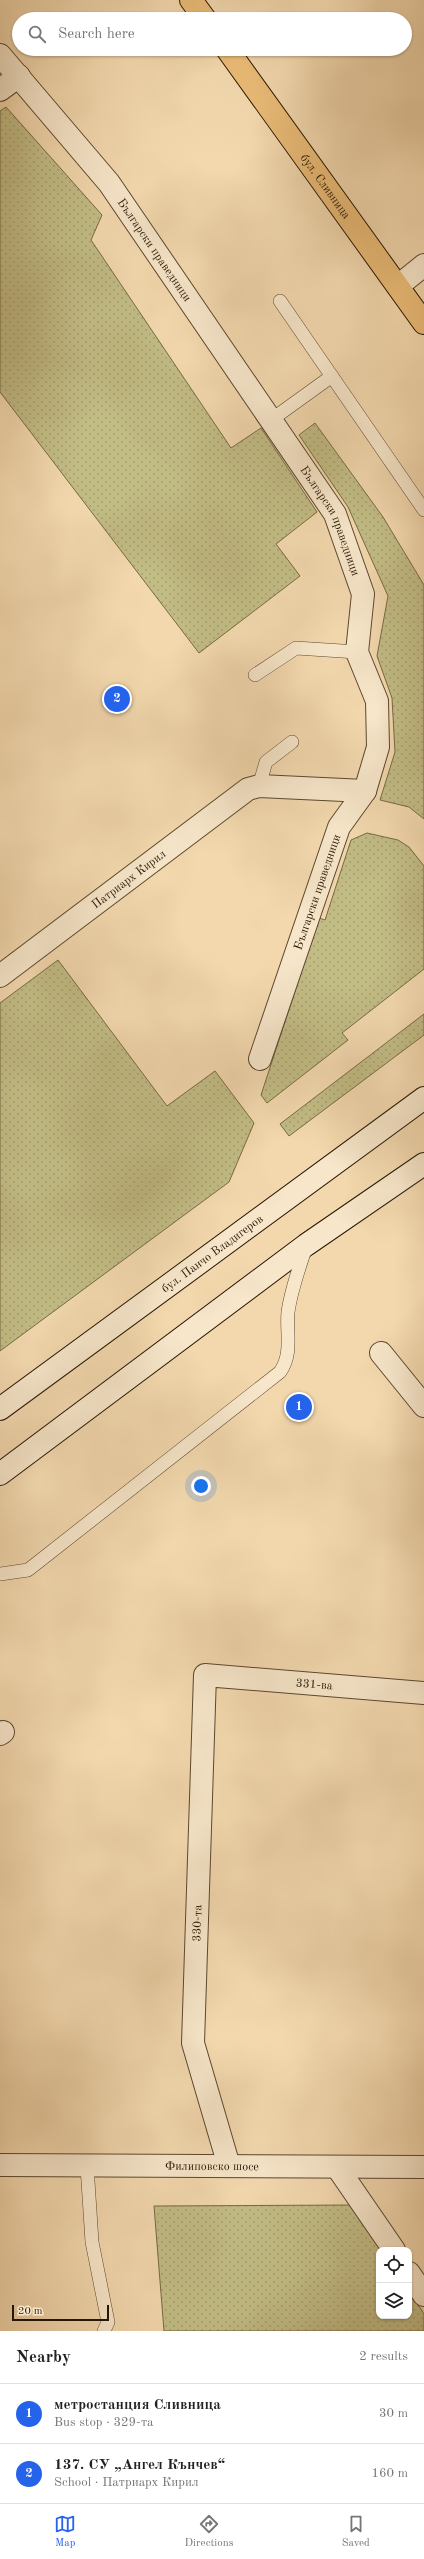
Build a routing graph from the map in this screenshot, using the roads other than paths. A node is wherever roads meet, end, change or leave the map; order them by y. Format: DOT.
graph roads {
  1 [pos="191,0"];
  2 [pos="200,12"];
  3 [pos="0,55"];
  4 [pos="232,56"];
  5 [pos="19,76"];
  6 [pos="0,90"];
  7 [pos="424,265"];
  8 [pos="398,286"];
  9 [pos="280,301"];
  10 [pos="424,323"];
  11 [pos="332,376"];
  12 [pos="271,420"];
  13 [pos="424,510"];
  14 [pos="357,652"];
  15 [pos="255,675"];
  16 [pos="292,742"];
  17 [pos="259,786"];
  18 [pos="365,791"];
  19 [pos="0,976"];
  20 [pos="260,1060"];
  21 [pos="424,1098"];
  22 [pos="424,1164"];
  23 [pos="306,1245"];
  24 [pos="381,1353"];
  25 [pos="424,1406"];
  26 [pos="0,1409"];
  27 [pos="0,1474"];
  28 [pos="0,1574"];
  29 [pos="205,1675"];
  30 [pos="424,1694"];
  31 [pos="0,2165"];
  32 [pos="87,2166"];
  33 [pos="229,2166"];
  34 [pos="336,2166"];
  35 [pos="424,2167"];
  36 [pos="392,2247"];
  37 [pos="412,2277"];
  38 [pos="424,2294"];
  39 [pos="104,2331"];
  1 -- 2 [label="main road"];
  3 -- 5 [label="street, Български праведници"];
  4 -- 8 [label="main road, бул. Сливница"];
  5 -- 6 [label="street"];
  5 -- 12 [label="street, Български праведници"];
  7 -- 8 [label="street"];
  8 -- 10 [label="main road, бул. Сливница"];
  9 -- 11 [label="lane"];
  11 -- 12 [label="lane"];
  11 -- 13 [label="lane"];
  12 -- 14 [label="street, Български праведници"];
  14 -- 15 [label="lane"];
  14 -- 18 [label="street, Български праведници"];
  16 -- 17 [label="lane"];
  17 -- 18 [label="street"];
  17 -- 19 [label="street, Патриарх Кирил"];
  18 -- 20 [label="street, Български праведници"];
  21 -- 26 [label="street, бул. Панчо Владигеров"];
  22 -- 23 [label="street"];
  23 -- 27 [label="street"];
  23 -- 28 [label="lane"];
  24 -- 25 [label="street"];
  29 -- 30 [label="street, 331-ва"];
  29 -- 33 [label="street, 330-та"];
  31 -- 32 [label="street, Филиповско шосе"];
  32 -- 33 [label="street, Филиповско шосе"];
  32 -- 39 [label="lane"];
  33 -- 34 [label="street, Филиповско шосе"];
  34 -- 35 [label="street, Филиповско шосе"];
  34 -- 36 [label="street"];
  37 -- 38 [label="street"];
}
